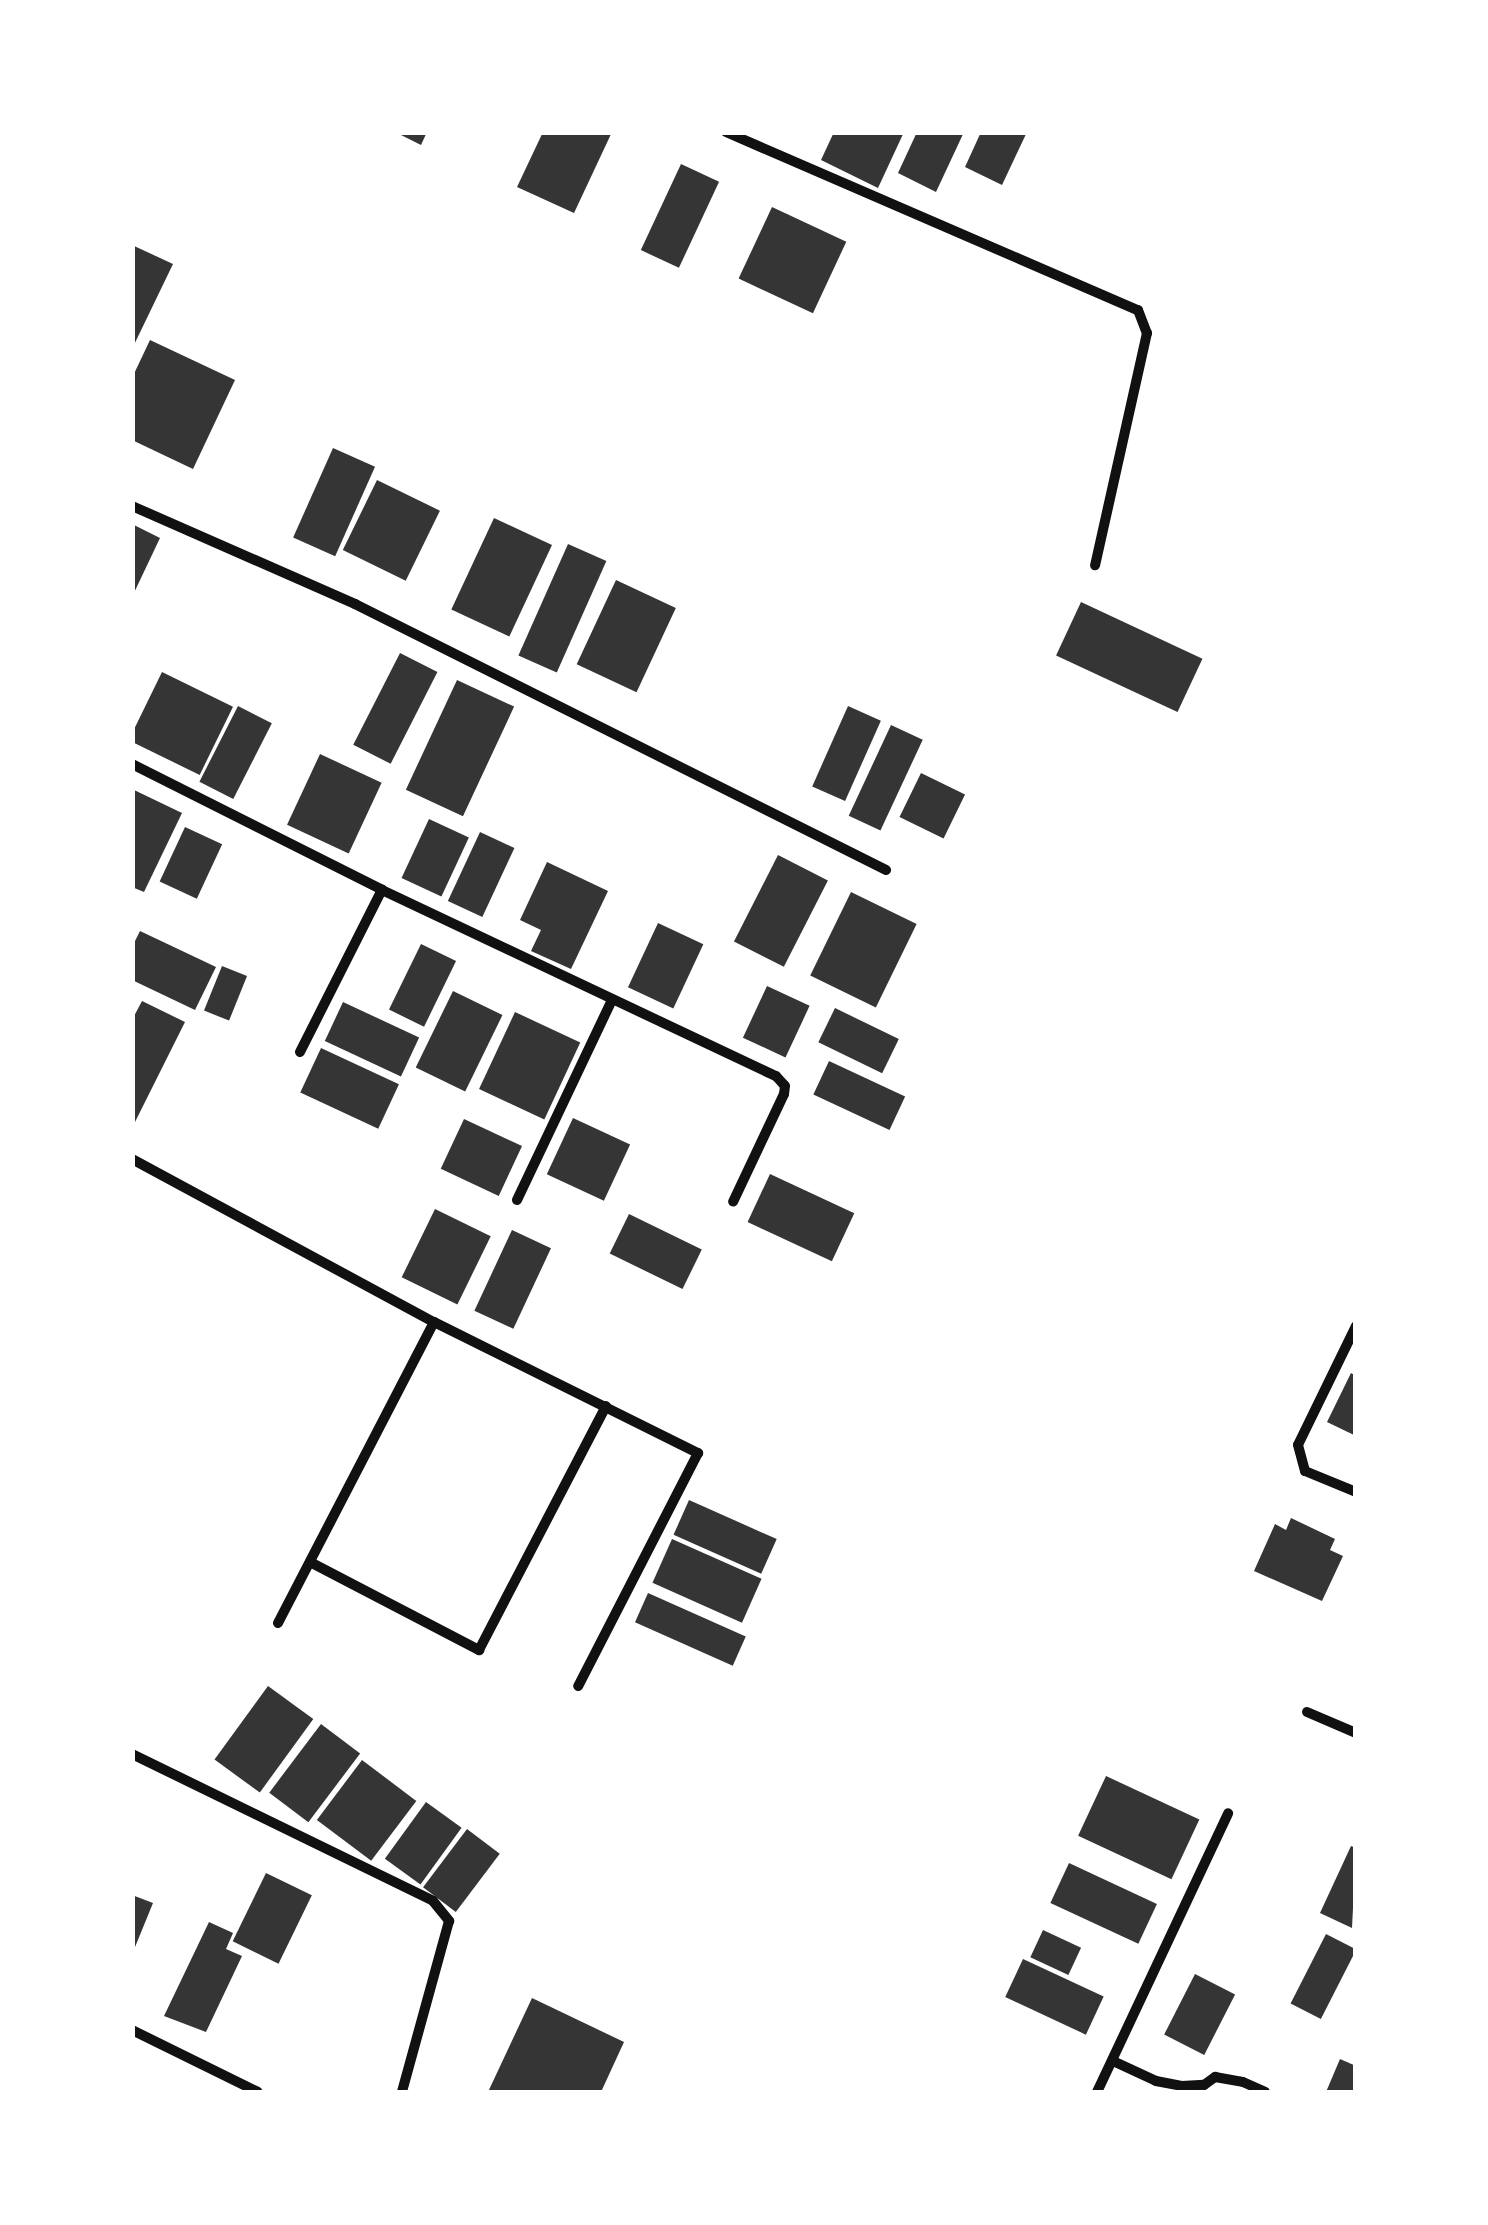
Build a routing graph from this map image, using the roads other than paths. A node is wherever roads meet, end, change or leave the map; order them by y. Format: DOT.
graph roads {
  1 [pos="726,132"];
  2 [pos="132,506"];
  3 [pos="1096,565"];
  4 [pos="132,764"];
  5 [pos="886,870"];
  6 [pos="382,890"];
  7 [pos="612,1000"];
  8 [pos="300,1052"];
  9 [pos="132,1159"];
  10 [pos="517,1200"];
  11 [pos="732,1202"];
  12 [pos="434,1322"];
  13 [pos="1356,1326"];
  14 [pos="606,1406"];
  15 [pos="1356,1492"];
  16 [pos="310,1562"];
  17 [pos="278,1622"];
  18 [pos="578,1686"];
  19 [pos="1307,1712"];
  20 [pos="1356,1733"];
  21 [pos="132,1754"];
  22 [pos="1228,1813"];
  23 [pos="132,2030"];
  24 [pos="1112,2061"];
  25 [pos="258,2092"];
  26 [pos="402,2092"];
  27 [pos="1097,2092"];
  28 [pos="1265,2092"];
  1 -- 3 [label="street"];
  2 -- 5 [label="street"];
  4 -- 6 [label="street"];
  6 -- 7 [label="street"];
  6 -- 8 [label="street"];
  7 -- 10 [label="street"];
  7 -- 11 [label="street"];
  9 -- 12 [label="street"];
  12 -- 14 [label="street"];
  12 -- 16 [label="street"];
  13 -- 15 [label="street"];
  14 -- 16 [label="street"];
  14 -- 18 [label="street"];
  16 -- 17 [label="street"];
  19 -- 20 [label="street"];
  21 -- 26 [label="street"];
  22 -- 24 [label="street"];
  23 -- 25 [label="street"];
  24 -- 27 [label="street"];
  24 -- 28 [label="street"];
}
